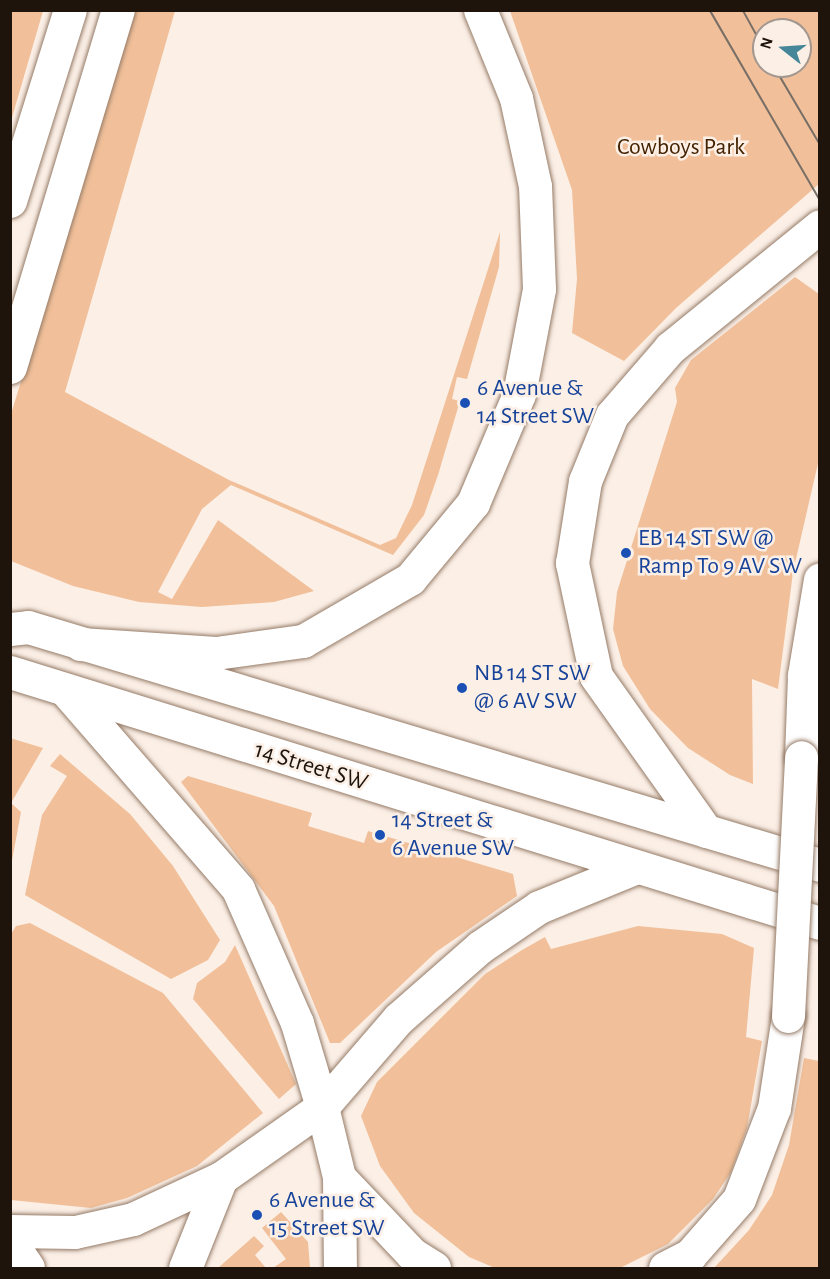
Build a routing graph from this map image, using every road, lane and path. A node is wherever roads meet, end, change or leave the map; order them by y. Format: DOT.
graph roads {
  1 [pos="70,10"];
  2 [pos="118,10"];
  3 [pos="480,10"];
  4 [pos="10,201"];
  5 [pos="819,226"];
  6 [pos="10,367"];
  7 [pos="819,579"];
  8 [pos="10,629"];
  9 [pos="80,644"];
  10 [pos="10,672"];
  11 [pos="66,691"];
  12 [pos="706,831"];
  13 [pos="819,865"];
  14 [pos="634,868"];
  15 [pos="819,923"];
  16 [pos="322,1107"];
  17 [pos="339,1177"];
  18 [pos="221,1178"];
  19 [pos="10,1230"];
  20 [pos="10,1241"];
  21 [pos="28,1269"];
  22 [pos="185,1269"];
  23 [pos="340,1269"];
  24 [pos="434,1269"];
  25 [pos="665,1269"];
  1 -- 4 [label="main road"];
  2 -- 6 [label="main road"];
  3 -- 9 [label="main road"];
  5 -- 12 [label="main road"];
  7 -- 25 [label="main road, bridge"];
  8 -- 9 [label="main road"];
  9 -- 12 [label="main road"];
  10 -- 11 [label="main road, 14 Street SW"];
  11 -- 14 [label="main road, 14 Street SW"];
  11 -- 16 [label="main road"];
  12 -- 13 [label="main road"];
  14 -- 15 [label="main road, 14 Street SW"];
  14 -- 16 [label="main road"];
  16 -- 17 [label="main road"];
  16 -- 18 [label="main road"];
  17 -- 23 [label="main road"];
  17 -- 24 [label="main road"];
  18 -- 19 [label="main road"];
  18 -- 22 [label="main road"];
  20 -- 21 [label="main road"];
}
